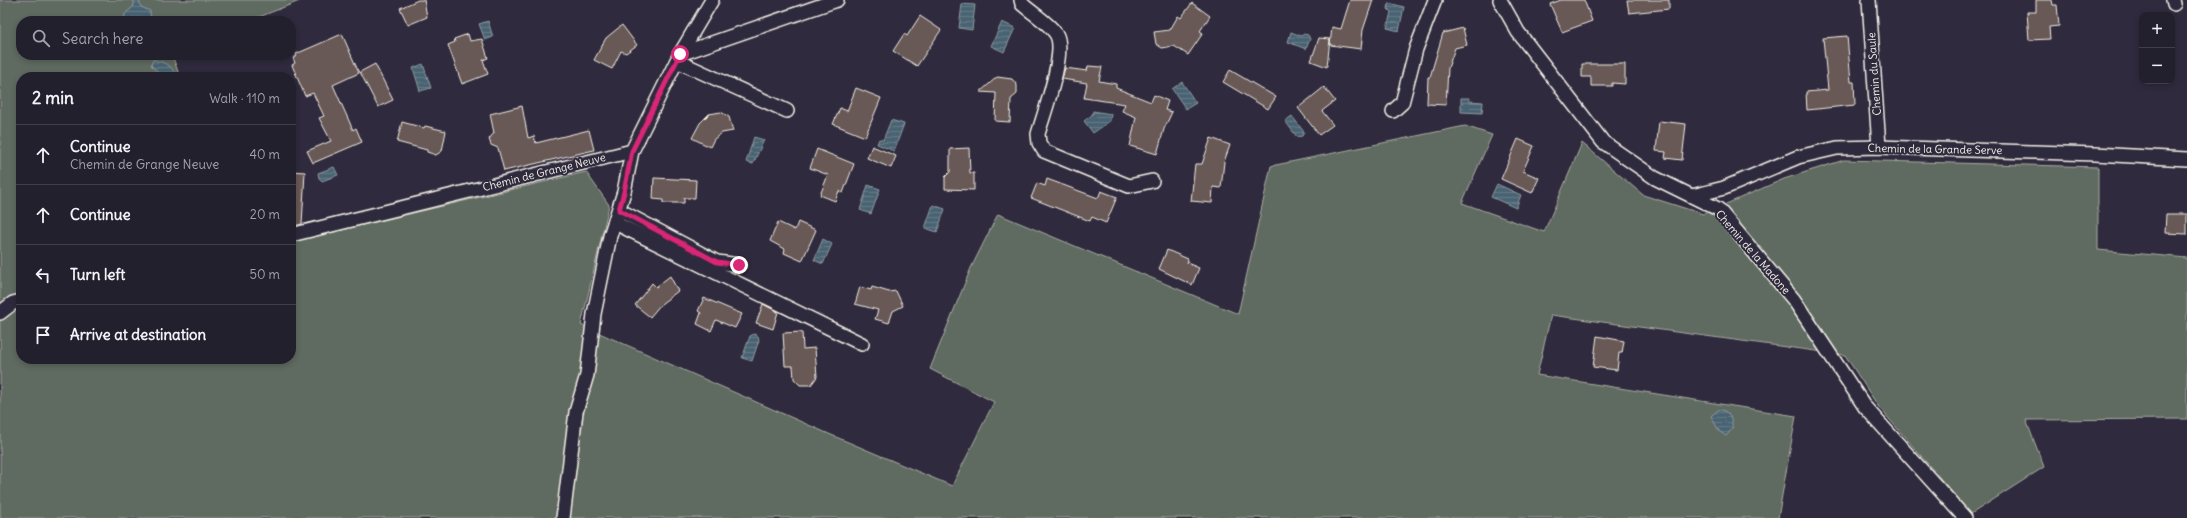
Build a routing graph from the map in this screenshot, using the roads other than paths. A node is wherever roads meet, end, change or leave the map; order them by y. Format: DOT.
graph roads {
  1 [pos="712,0"];
  2 [pos="838,0"];
  3 [pos="1021,0"];
  4 [pos="1435,0"];
  5 [pos="1500,0"];
  6 [pos="1869,0"];
  7 [pos="678,57"];
  8 [pos="787,111"];
  9 [pos="1393,111"];
  10 [pos="1879,147"];
  11 [pos="632,151"];
  12 [pos="2187,159"];
  13 [pos="1152,181"];
  14 [pos="1692,196"];
  15 [pos="619,210"];
  16 [pos="614,223"];
  17 [pos="296,234"];
  18 [pos="739,265"];
  19 [pos="16,302"];
  20 [pos="0,313"];
  21 [pos="862,344"];
  22 [pos="563,518"];
  23 [pos="1965,518"];
  1 -- 7 [label="street"];
  2 -- 7 [label="street"];
  3 -- 13 [label="street"];
  4 -- 9 [label="street"];
  5 -- 14 [label="street, Chemin de la Madone"];
  6 -- 10 [label="street, Chemin du Saule"];
  7 -- 8 [label="street"];
  7 -- 11 [label="street"];
  10 -- 12 [label="street, Chemin de la Grande Serve"];
  10 -- 14 [label="street, Chemin de la Grande Serve"];
  11 -- 15 [label="street"];
  11 -- 17 [label="street, Chemin de Grange Neuve"];
  14 -- 23 [label="street, Chemin de la Madone"];
  15 -- 16 [label="street"];
  15 -- 18 [label="street"];
  16 -- 21 [label="street"];
  16 -- 22 [label="street"];
  19 -- 20 [label="street"];
}
